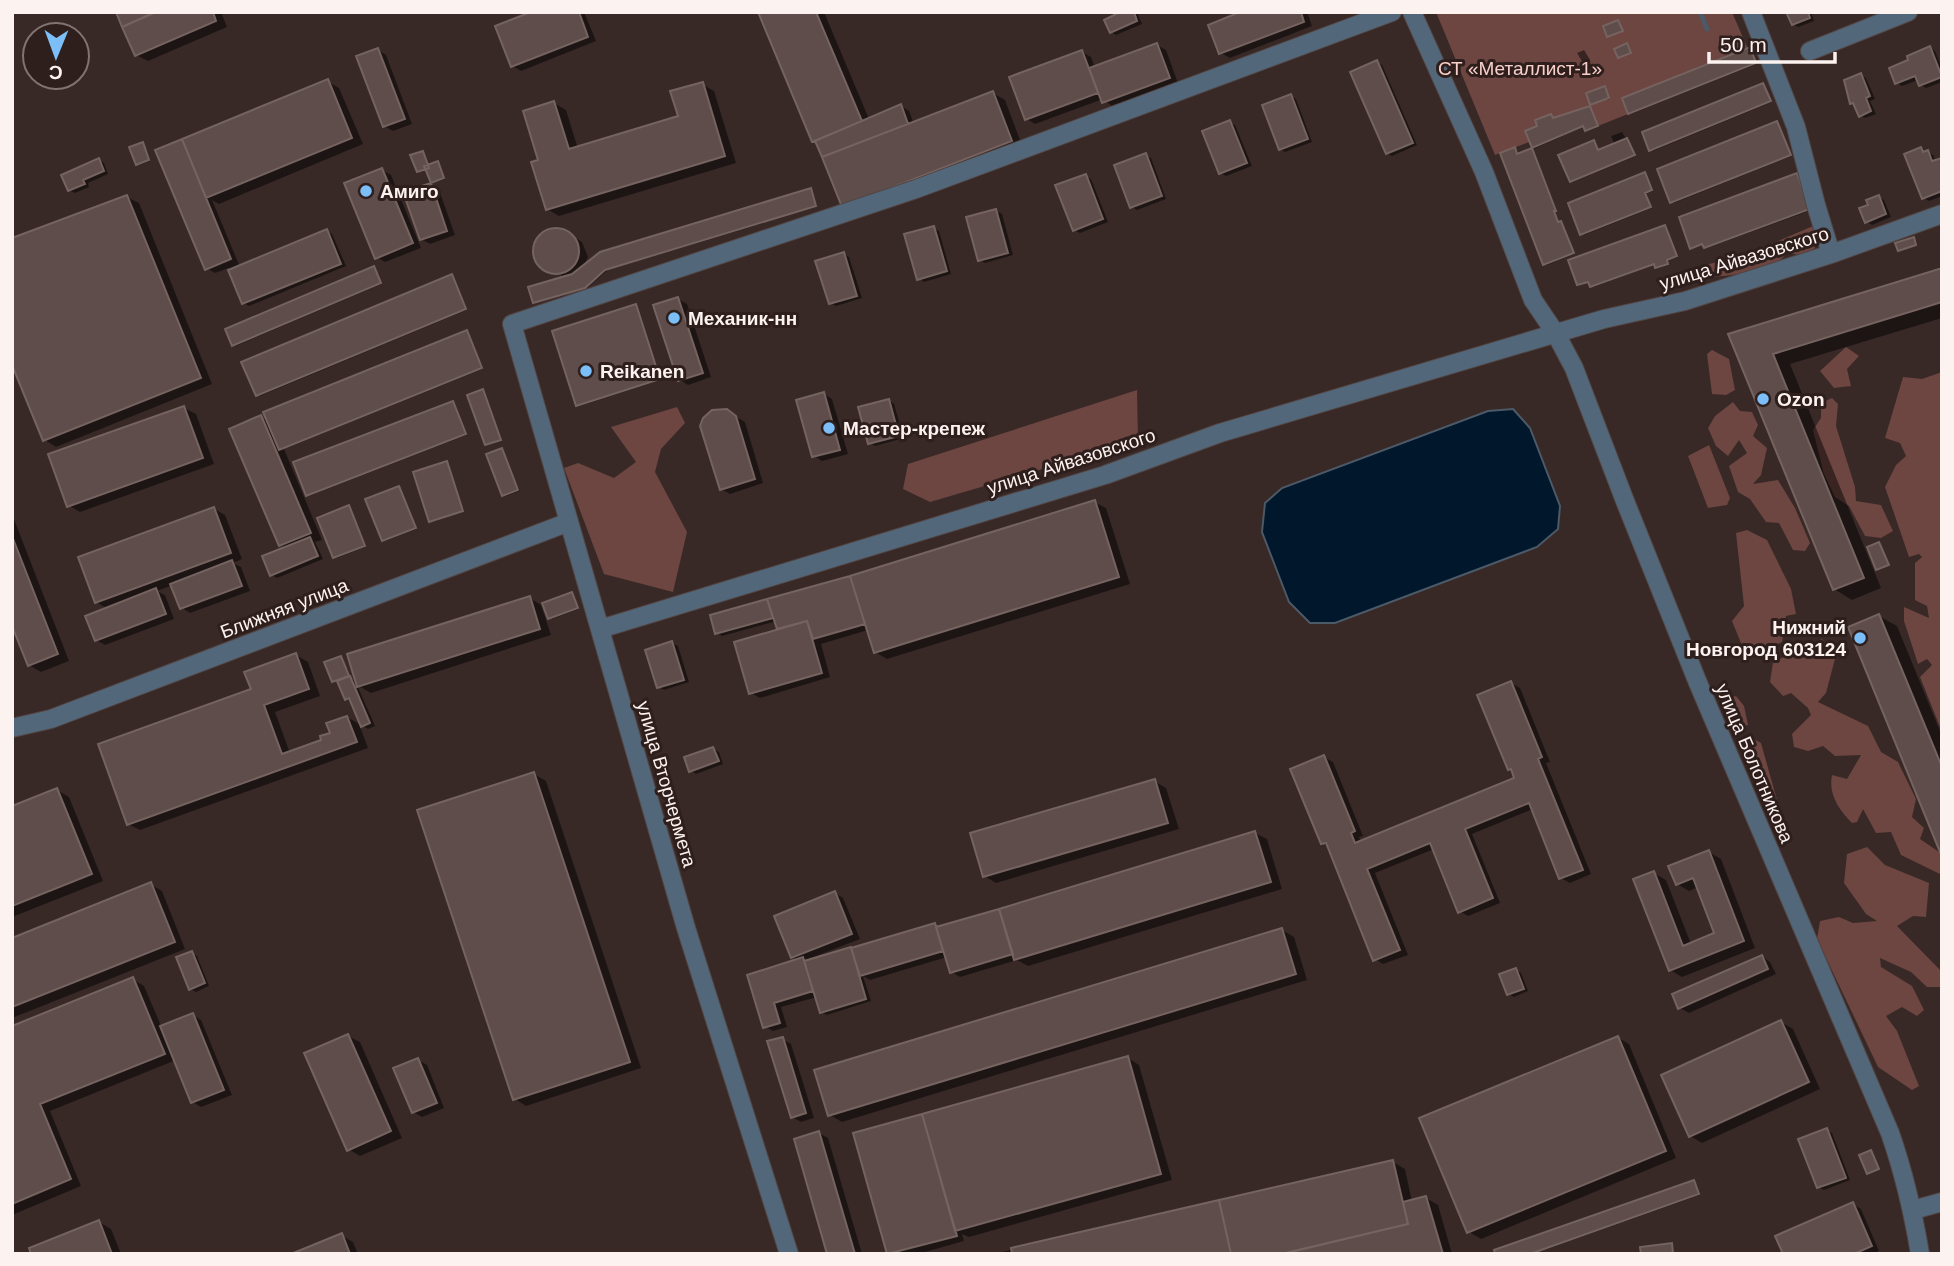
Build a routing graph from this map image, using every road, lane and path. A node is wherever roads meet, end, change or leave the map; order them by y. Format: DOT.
graph roads {
  1 [pos="1392,12"];
  2 [pos="1412,12"];
  3 [pos="1751,12"];
  4 [pos="1908,12"];
  5 [pos="1810,51"];
  6 [pos="1942,214"];
  7 [pos="1831,254"];
  8 [pos="1556,334"];
  9 [pos="569,522"];
  10 [pos="600,629"];
  11 [pos="12,728"];
  12 [pos="1942,1202"];
  13 [pos="1913,1210"];
  14 [pos="789,1254"];
  15 [pos="1920,1254"];
  1 -- 9 [label="street, улица Вторчермета"];
  2 -- 8 [label="street"];
  3 -- 7 [label="street"];
  4 -- 5 [label="street"];
  6 -- 7 [label="street, улица Айвазовского"];
  7 -- 8 [label="street, улица Айвазовского"];
  8 -- 10 [label="street, улица Айвазовского"];
  8 -- 13 [label="street, улица Болотникова"];
  9 -- 10 [label="street, улица Вторчермета"];
  9 -- 11 [label="street, Ближняя улица"];
  10 -- 14 [label="street, улица Вторчермета"];
  12 -- 13 [label="street"];
  13 -- 15 [label="street, улица Болотникова"];
}
